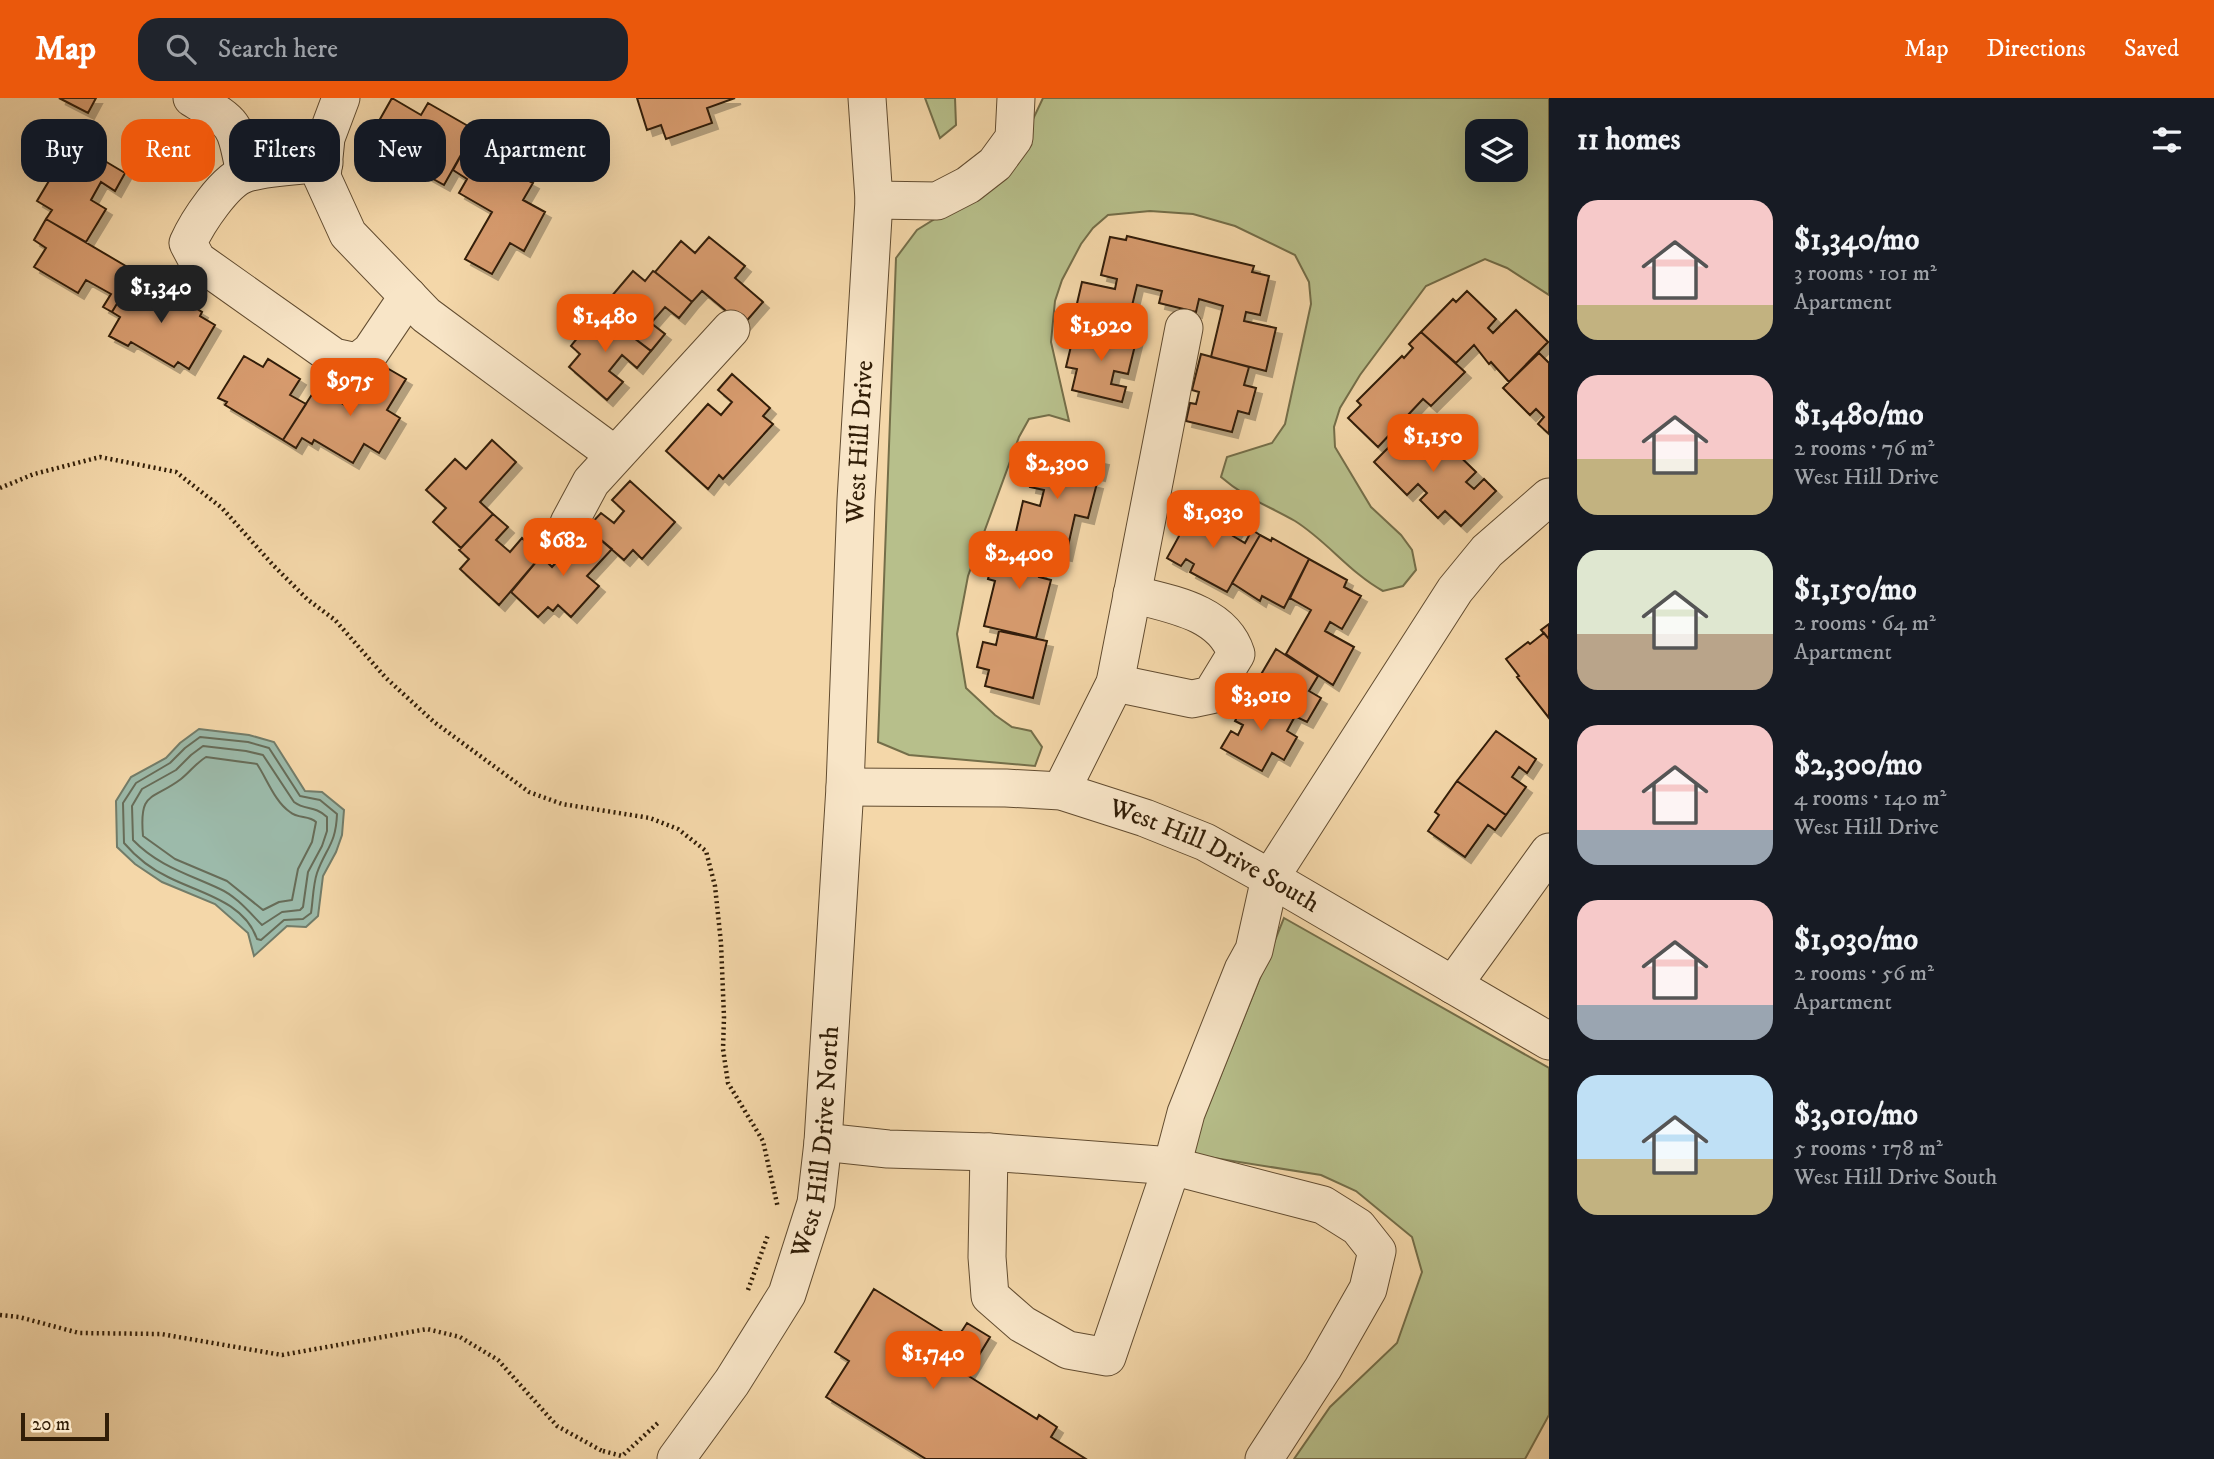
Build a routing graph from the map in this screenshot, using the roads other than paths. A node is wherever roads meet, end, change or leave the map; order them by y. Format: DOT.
graph roads {
  1 [pos="192,98"];
  2 [pos="341,98"];
  3 [pos="867,98"];
  4 [pos="1016,98"];
  5 [pos="333,119"];
  6 [pos="229,120"];
  7 [pos="231,182"];
  8 [pos="324,182"];
  9 [pos="874,200"];
  10 [pos="408,296"];
  11 [pos="1184,328"];
  12 [pos="731,329"];
  13 [pos="615,455"];
  14 [pos="1549,497"];
  15 [pos="569,523"];
  16 [pos="1132,594"];
  17 [pos="1115,683"];
  18 [pos="845,787"];
  19 [pos="1061,791"];
  20 [pos="1549,852"];
  21 [pos="1270,878"];
  22 [pos="1453,985"];
  23 [pos="1549,1041"];
  24 [pos="823,1142"];
  25 [pos="989,1152"];
  26 [pos="1172,1166"];
  27 [pos="676,1459"];
  28 [pos="1264,1459"];
  1 -- 6 [label="street"];
  2 -- 5 [label="street"];
  3 -- 9 [label="street, West Hill Drive"];
  4 -- 9 [label="street"];
  7 -- 10 [label="street"];
  8 -- 10 [label="street"];
  9 -- 18 [label="street, West Hill Drive"];
  10 -- 13 [label="street"];
  11 -- 16 [label="street"];
  12 -- 13 [label="street"];
  13 -- 15 [label="street"];
  14 -- 21 [label="street"];
  16 -- 17 [label="street"];
  16 -- 17 [label="street"];
  17 -- 19 [label="street"];
  18 -- 19 [label="street, West Hill Drive South"];
  18 -- 24 [label="street, West Hill Drive North"];
  19 -- 21 [label="street, West Hill Drive South"];
  20 -- 22 [label="street"];
  21 -- 22 [label="street, West Hill Drive South"];
  21 -- 26 [label="street"];
  22 -- 23 [label="street, West Hill Drive South"];
  24 -- 25 [label="street"];
  24 -- 27 [label="street, West Hill Drive North"];
  25 -- 26 [label="street"];
  25 -- 26 [label="street"];
  26 -- 28 [label="street"];
}
